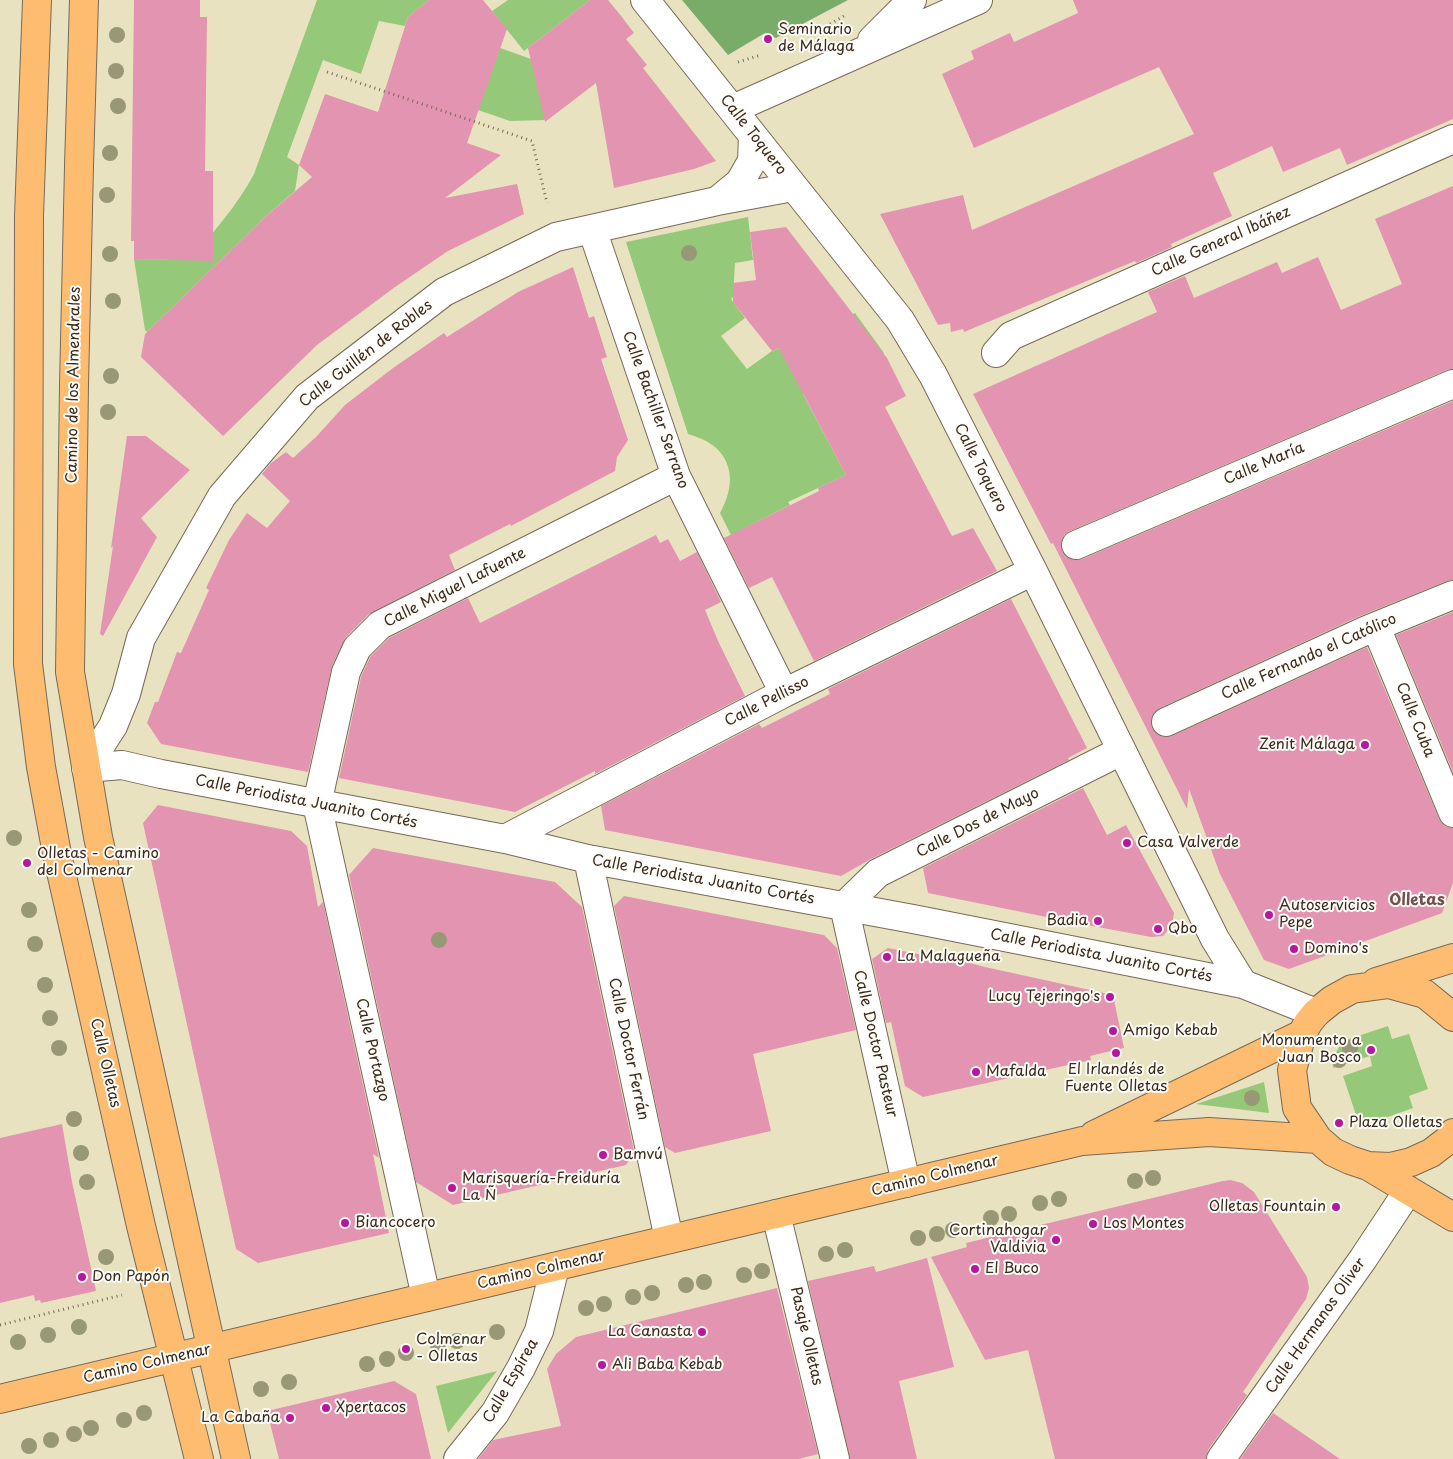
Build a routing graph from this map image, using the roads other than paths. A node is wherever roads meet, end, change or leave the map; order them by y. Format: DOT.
graph roads {
  1 [pos="37,0"];
  2 [pos="84,0"];
  3 [pos="645,0"];
  4 [pos="912,0"];
  5 [pos="978,0"];
  6 [pos="860,52"];
  7 [pos="733,109"];
  8 [pos="754,136"];
  9 [pos="1453,139"];
  10 [pos="793,187"];
  11 [pos="718,201"];
  12 [pos="592,229"];
  13 [pos="996,353"];
  14 [pos="1453,384"];
  15 [pos="676,476"];
  16 [pos="1076,545"];
  17 [pos="1033,571"];
  18 [pos="1453,595"];
  19 [pos="1376,626"];
  20 [pos="784,693"];
  21 [pos="1166,722"];
  22 [pos="1121,751"];
  23 [pos="86,768"];
  24 [pos="317,804"];
  25 [pos="1453,813"];
  26 [pos="505,840"];
  27 [pos="588,859"];
  28 [pos="844,906"];
  29 [pos="1453,958"];
  30 [pos="1242,984"];
  31 [pos="1352,990"];
  32 [pos="1453,1017"];
  33 [pos="1309,1024"];
  34 [pos="1453,1133"];
  35 [pos="1318,1140"];
  36 [pos="1082,1141"];
  37 [pos="1368,1166"];
  38 [pos="906,1183"];
  39 [pos="1408,1191"];
  40 [pos="776,1214"];
  41 [pos="1453,1217"];
  42 [pos="669,1240"];
  43 [pos="555,1267"];
  44 [pos="426,1297"];
  45 [pos="211,1349"];
  46 [pos="175,1358"];
  47 [pos="0,1399"];
  48 [pos="461,1457"];
  49 [pos="199,1459"];
  50 [pos="236,1459"];
  51 [pos="835,1459"];
  52 [pos="1221,1459"];
  1 -- 46 [label="main road, Calle Olletas"];
  2 -- 23 [label="main road, Camino de los Almendrales"];
  3 -- 7 [label="street, Calle Toquero"];
  4 -- 6 [label="street"];
  5 -- 6 [label="street"];
  6 -- 7 [label="street"];
  7 -- 8 [label="street, Calle Toquero"];
  8 -- 10 [label="street, Calle Toquero"];
  8 -- 11 [label="street, Calle Guillén de Robles"];
  9 -- 13 [label="street, Calle General Ibáñez"];
  10 -- 11 [label="street, Calle Guillén de Robles"];
  10 -- 17 [label="street, Calle Toquero"];
  11 -- 12 [label="street, Calle Guillén de Robles"];
  12 -- 15 [label="street, Calle Bachiller Serrano"];
  12 -- 23 [label="street, Calle Guillén de Robles"];
  14 -- 16 [label="street, Calle María"];
  15 -- 20 [label="street, Calle Bachiller Serrano"];
  15 -- 24 [label="street, Calle Miguel Lafuente"];
  17 -- 20 [label="street, Calle Pellisso"];
  17 -- 22 [label="street, Calle Toquero"];
  18 -- 19 [label="street, Calle Fernando el Católico"];
  19 -- 21 [label="street, Calle Fernando el Católico"];
  19 -- 25 [label="street, Calle Cuba"];
  20 -- 26 [label="street, Calle Pellisso"];
  22 -- 28 [label="street, Calle Dos de Mayo"];
  22 -- 30 [label="street, Calle Toquero"];
  23 -- 24 [label="street, Calle Periodista Juanito Cortés"];
  23 -- 45 [label="main road"];
  24 -- 26 [label="street, Calle Periodista Juanito Cortés"];
  24 -- 44 [label="street, Calle Portazgo"];
  26 -- 27 [label="street, Calle Periodista Juanito Cortés"];
  27 -- 28 [label="street, Calle Periodista Juanito Cortés"];
  27 -- 42 [label="street, Calle Doctor Ferrán"];
  28 -- 30 [label="street, Calle Periodista Juanito Cortés"];
  28 -- 38 [label="street, Calle Doctor Pasteur"];
  29 -- 31 [label="main road"];
  30 -- 33 [label="street, Calle Periodista Juanito Cortés"];
  31 -- 32 [label="main road"];
  31 -- 33 [label="main road"];
  33 -- 35 [label="main road"];
  33 -- 36 [label="main road, Camino Colmenar"];
  34 -- 37 [label="main road"];
  35 -- 36 [label="main road, Camino Colmenar"];
  35 -- 37 [label="main road"];
  36 -- 38 [label="main road, Camino Colmenar"];
  37 -- 39 [label="main road"];
  38 -- 40 [label="main road, Camino Colmenar"];
  39 -- 41 [label="main road"];
  39 -- 52 [label="street, Calle Hermanos Oliver"];
  40 -- 42 [label="main road, Camino Colmenar"];
  40 -- 51 [label="street, Pasaje Olletas"];
  42 -- 43 [label="main road, Camino Colmenar"];
  43 -- 44 [label="main road, Camino Colmenar"];
  43 -- 48 [label="street, Calle Espírea"];
  44 -- 45 [label="main road, Camino Colmenar"];
  45 -- 46 [label="main road, Camino Colmenar"];
  45 -- 50 [label="main road"];
  46 -- 47 [label="main road, Camino Colmenar"];
  46 -- 49 [label="main road, Calle Olletas"];
}
